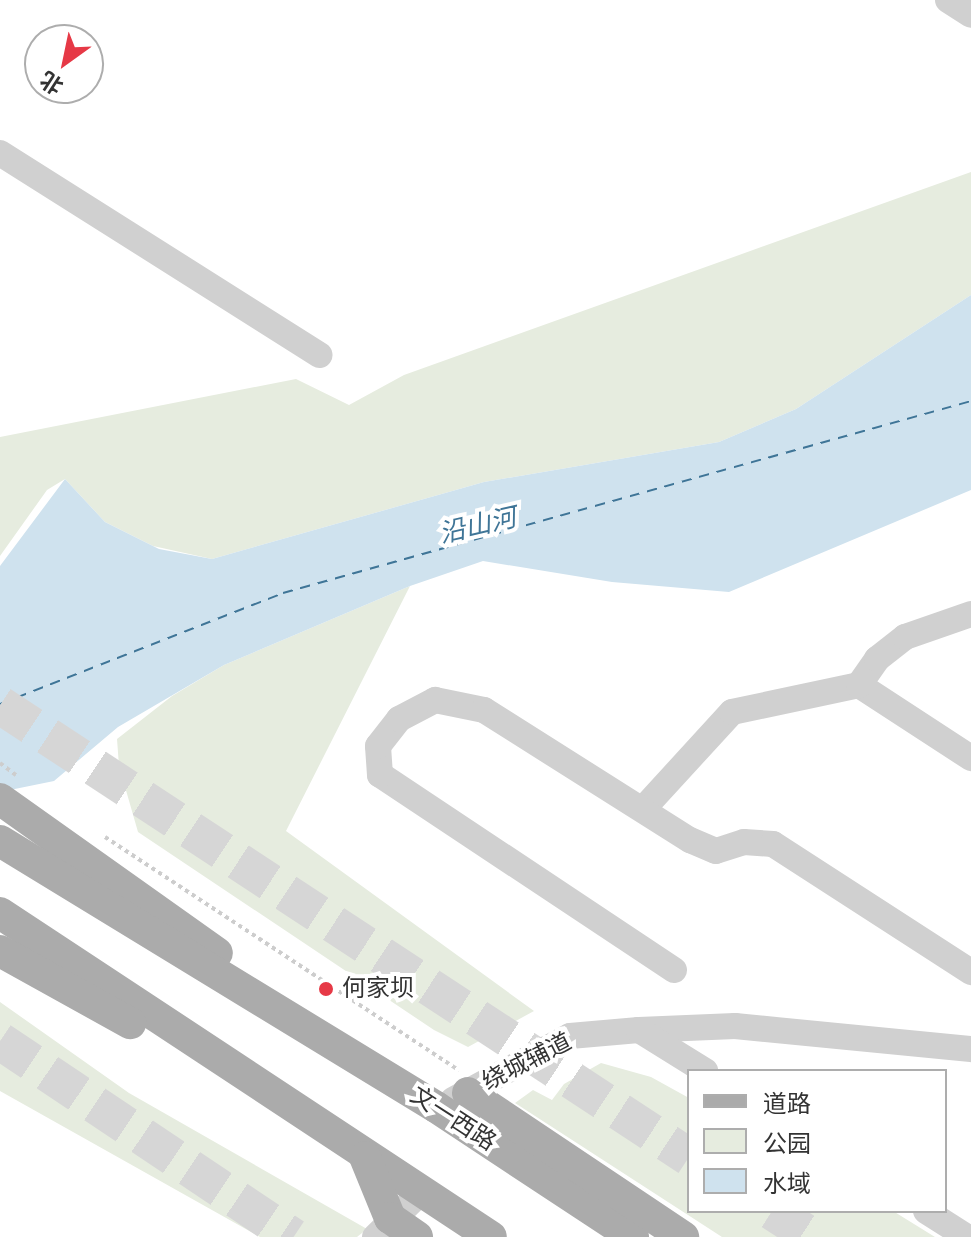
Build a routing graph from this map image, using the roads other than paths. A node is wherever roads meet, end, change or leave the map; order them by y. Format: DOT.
graph roads {
  1 [pos="948,0"];
  2 [pos="971,15"];
  3 [pos="0,153"];
  4 [pos="319,355"];
  5 [pos="971,614"];
  6 [pos="859,685"];
  7 [pos="971,758"];
  8 [pos="12,790"];
  9 [pos="644,808"];
  10 [pos="0,841"];
  11 [pos="0,913"];
  12 [pos="0,951"];
  13 [pos="674,970"];
  14 [pos="971,972"];
  15 [pos="270,1006"];
  16 [pos="639,1030"];
  17 [pos="971,1049"];
  18 [pos="222,1062"];
  19 [pos="702,1069"];
  20 [pos="474,1090"];
  21 [pos="436,1107"];
  22 [pos="365,1157"];
  23 [pos="420,1193"];
  24 [pos="929,1213"];
  25 [pos="382,1228"];
  26 [pos="417,1237"];
  27 [pos="491,1237"];
  28 [pos="633,1237"];
  29 [pos="683,1237"];
  30 [pos="967,1237"];
  1 -- 2 [label="street"];
  3 -- 4 [label="street"];
  5 -- 6 [label="street"];
  6 -- 7 [label="street"];
  6 -- 9 [label="street"];
  8 -- 15 [label="main road, 文一西路"];
  9 -- 13 [label="street"];
  9 -- 14 [label="street"];
  10 -- 15 [label="main road, 文一西路"];
  11 -- 18 [label="main road"];
  12 -- 18 [label="main road"];
  15 -- 21 [label="main road, 文一西路"];
  16 -- 17 [label="street, 绕城辅道"];
  16 -- 19 [label="street"];
  16 -- 20 [label="street, 绕城辅道"];
  18 -- 22 [label="main road"];
  20 -- 21 [label="street, 绕城辅道"];
  20 -- 29 [label="main road"];
  21 -- 28 [label="main road, 文一西路"];
  22 -- 23 [label="main road"];
  22 -- 25 [label="main road"];
  23 -- 25 [label="street"];
  23 -- 27 [label="main road"];
  24 -- 30 [label="street"];
  25 -- 26 [label="main road"];
}
